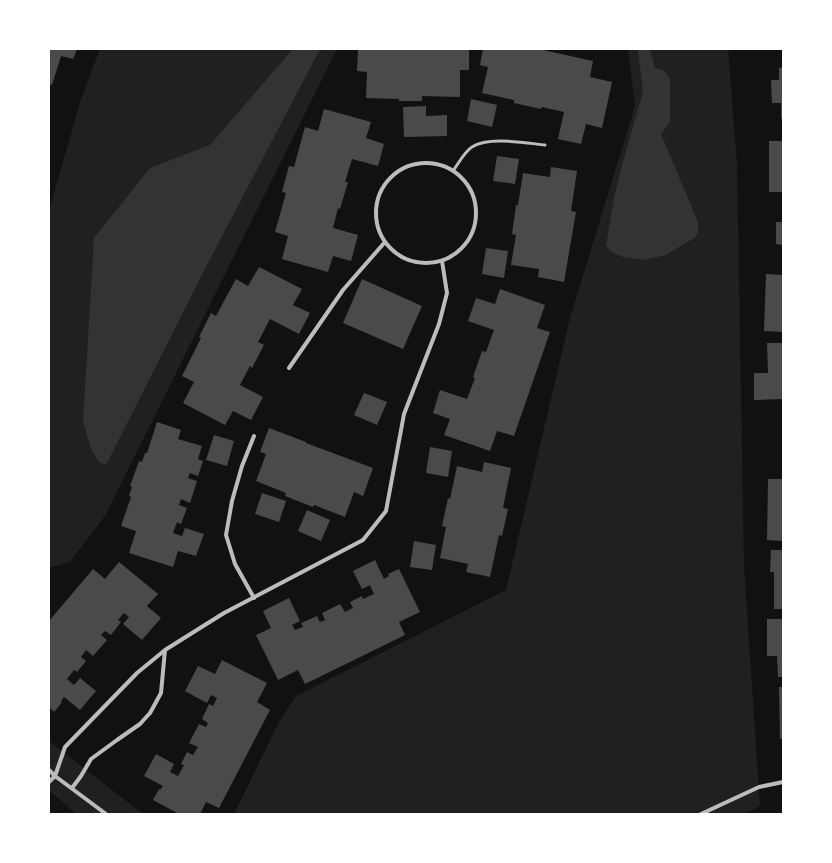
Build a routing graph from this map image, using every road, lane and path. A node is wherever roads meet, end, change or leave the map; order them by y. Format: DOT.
graph roads {
  1 [pos="545,145"];
  2 [pos="453,172"];
  3 [pos="385,242"];
  4 [pos="442,261"];
  5 [pos="289,368"];
  6 [pos="254,436"];
  7 [pos="254,598"];
  8 [pos="165,650"];
  9 [pos="49,770"];
  10 [pos="55,776"];
  11 [pos="49,782"];
  12 [pos="783,782"];
  13 [pos="72,788"];
  14 [pos="106,814"];
  15 [pos="701,814"];
  1 -- 2 [label="lane"];
  2 -- 3 [label="street"];
  2 -- 4 [label="street"];
  3 -- 4 [label="street"];
  3 -- 5 [label="street"];
  4 -- 7 [label="street"];
  6 -- 7 [label="street"];
  7 -- 8 [label="street"];
  8 -- 10 [label="street"];
  8 -- 13 [label="street"];
  9 -- 10 [label="street"];
  10 -- 11 [label="street"];
  10 -- 13 [label="street"];
  12 -- 15 [label="street"];
  13 -- 14 [label="street"];
}
